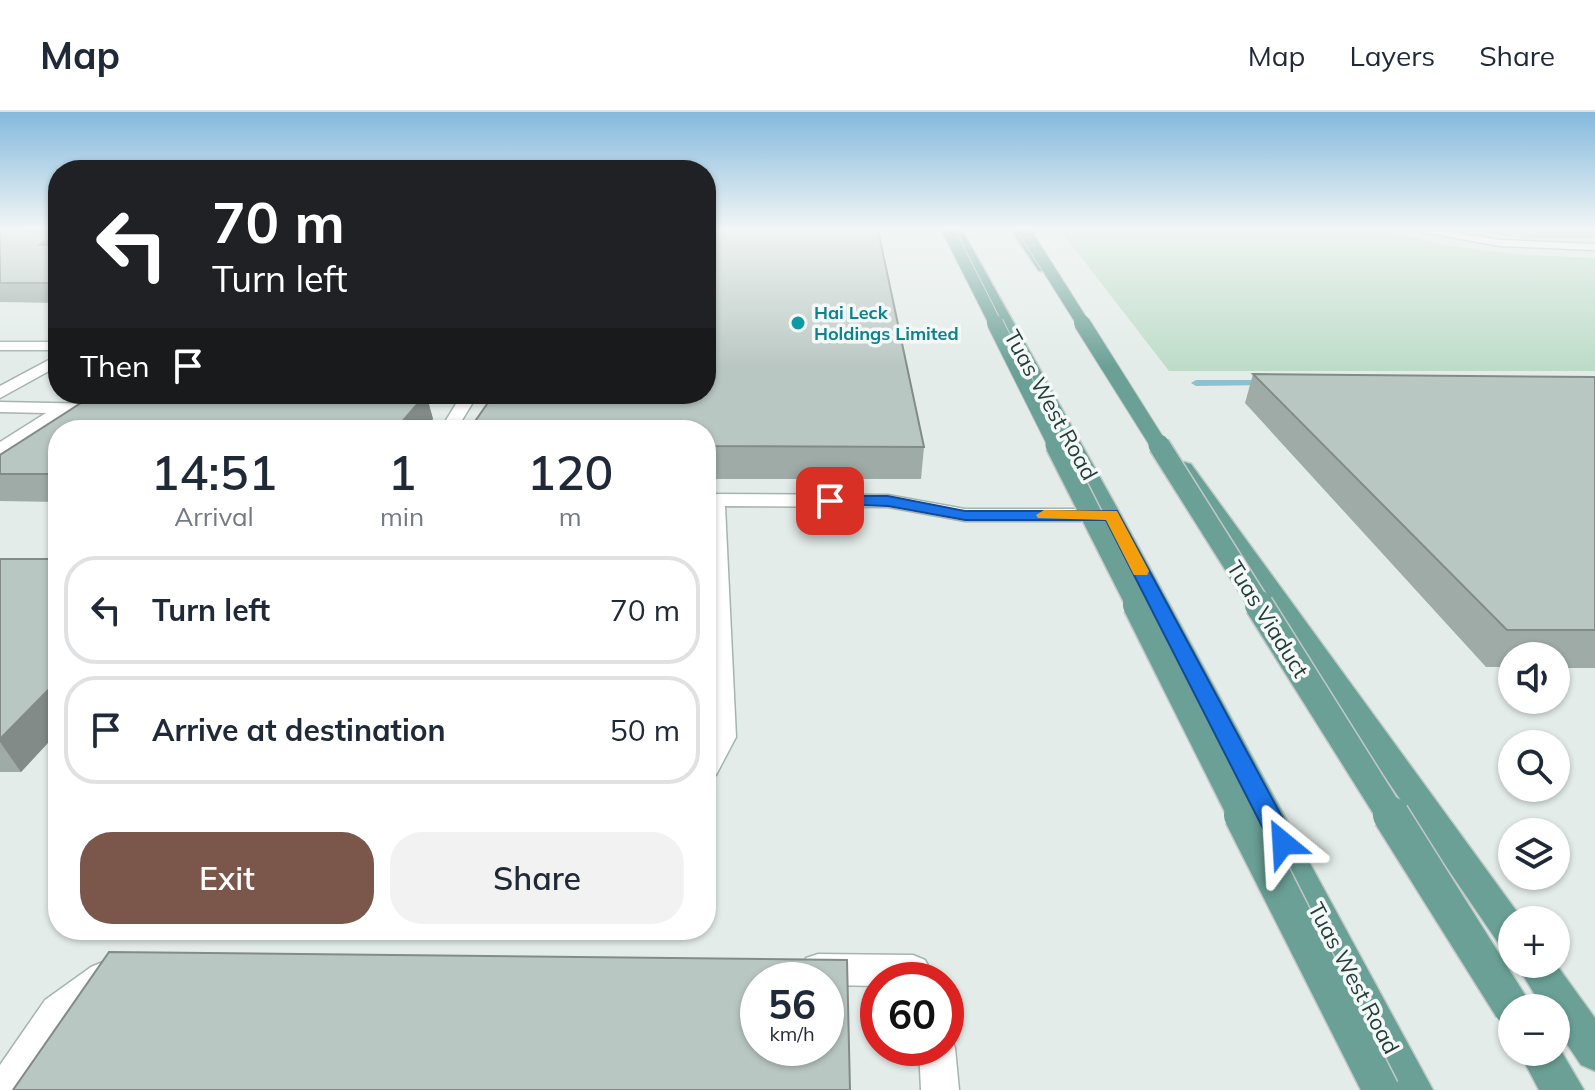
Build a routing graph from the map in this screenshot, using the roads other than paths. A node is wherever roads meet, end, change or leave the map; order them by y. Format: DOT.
graph roads {
  1 [pos="971,276"];
  2 [pos="981,276"];
  3 [pos="1048,276"];
  4 [pos="1053,276"];
  5 [pos="0,346"];
  6 [pos="48,346"];
  7 [pos="48,366"];
  8 [pos="0,393"];
  9 [pos="0,407"];
  10 [pos="63,409"];
  11 [pos="125,409"];
  12 [pos="0,449"];
  13 [pos="716,500"];
  14 [pos="1111,515"];
  15 [pos="716,609"];
  16 [pos="716,750"];
  17 [pos="1498,913"];
  18 [pos="134,965"];
  19 [pos="1544,978"];
  20 [pos="1503,994"];
  21 [pos="1595,1051"];
  22 [pos="938,1066"];
  23 [pos="1548,1066"];
  24 [pos="5,1090"];
  25 [pos="940,1090"];
  26 [pos="1381,1090"];
  27 [pos="1412,1090"];
  28 [pos="1563,1090"];
  1 -- 26 [label="main road, bridge"];
  2 -- 14 [label="main road, Tuas West Road"];
  3 -- 17 [label="main road"];
  4 -- 20 [label="main road, Tuas Viaduct, bridge"];
  5 -- 6 [label="street"];
  7 -- 8 [label="street"];
  9 -- 10 [label="lane"];
  10 -- 11 [label="lane"];
  10 -- 12 [label="lane"];
  13 -- 14 [label="lane"];
  14 -- 27 [label="main road, Tuas West Road"];
  15 -- 16 [label="lane"];
  18 -- 24 [label="lane"];
  19 -- 21 [label="main road"];
  22 -- 25 [label="lane"];
  23 -- 28 [label="main road"];
}
